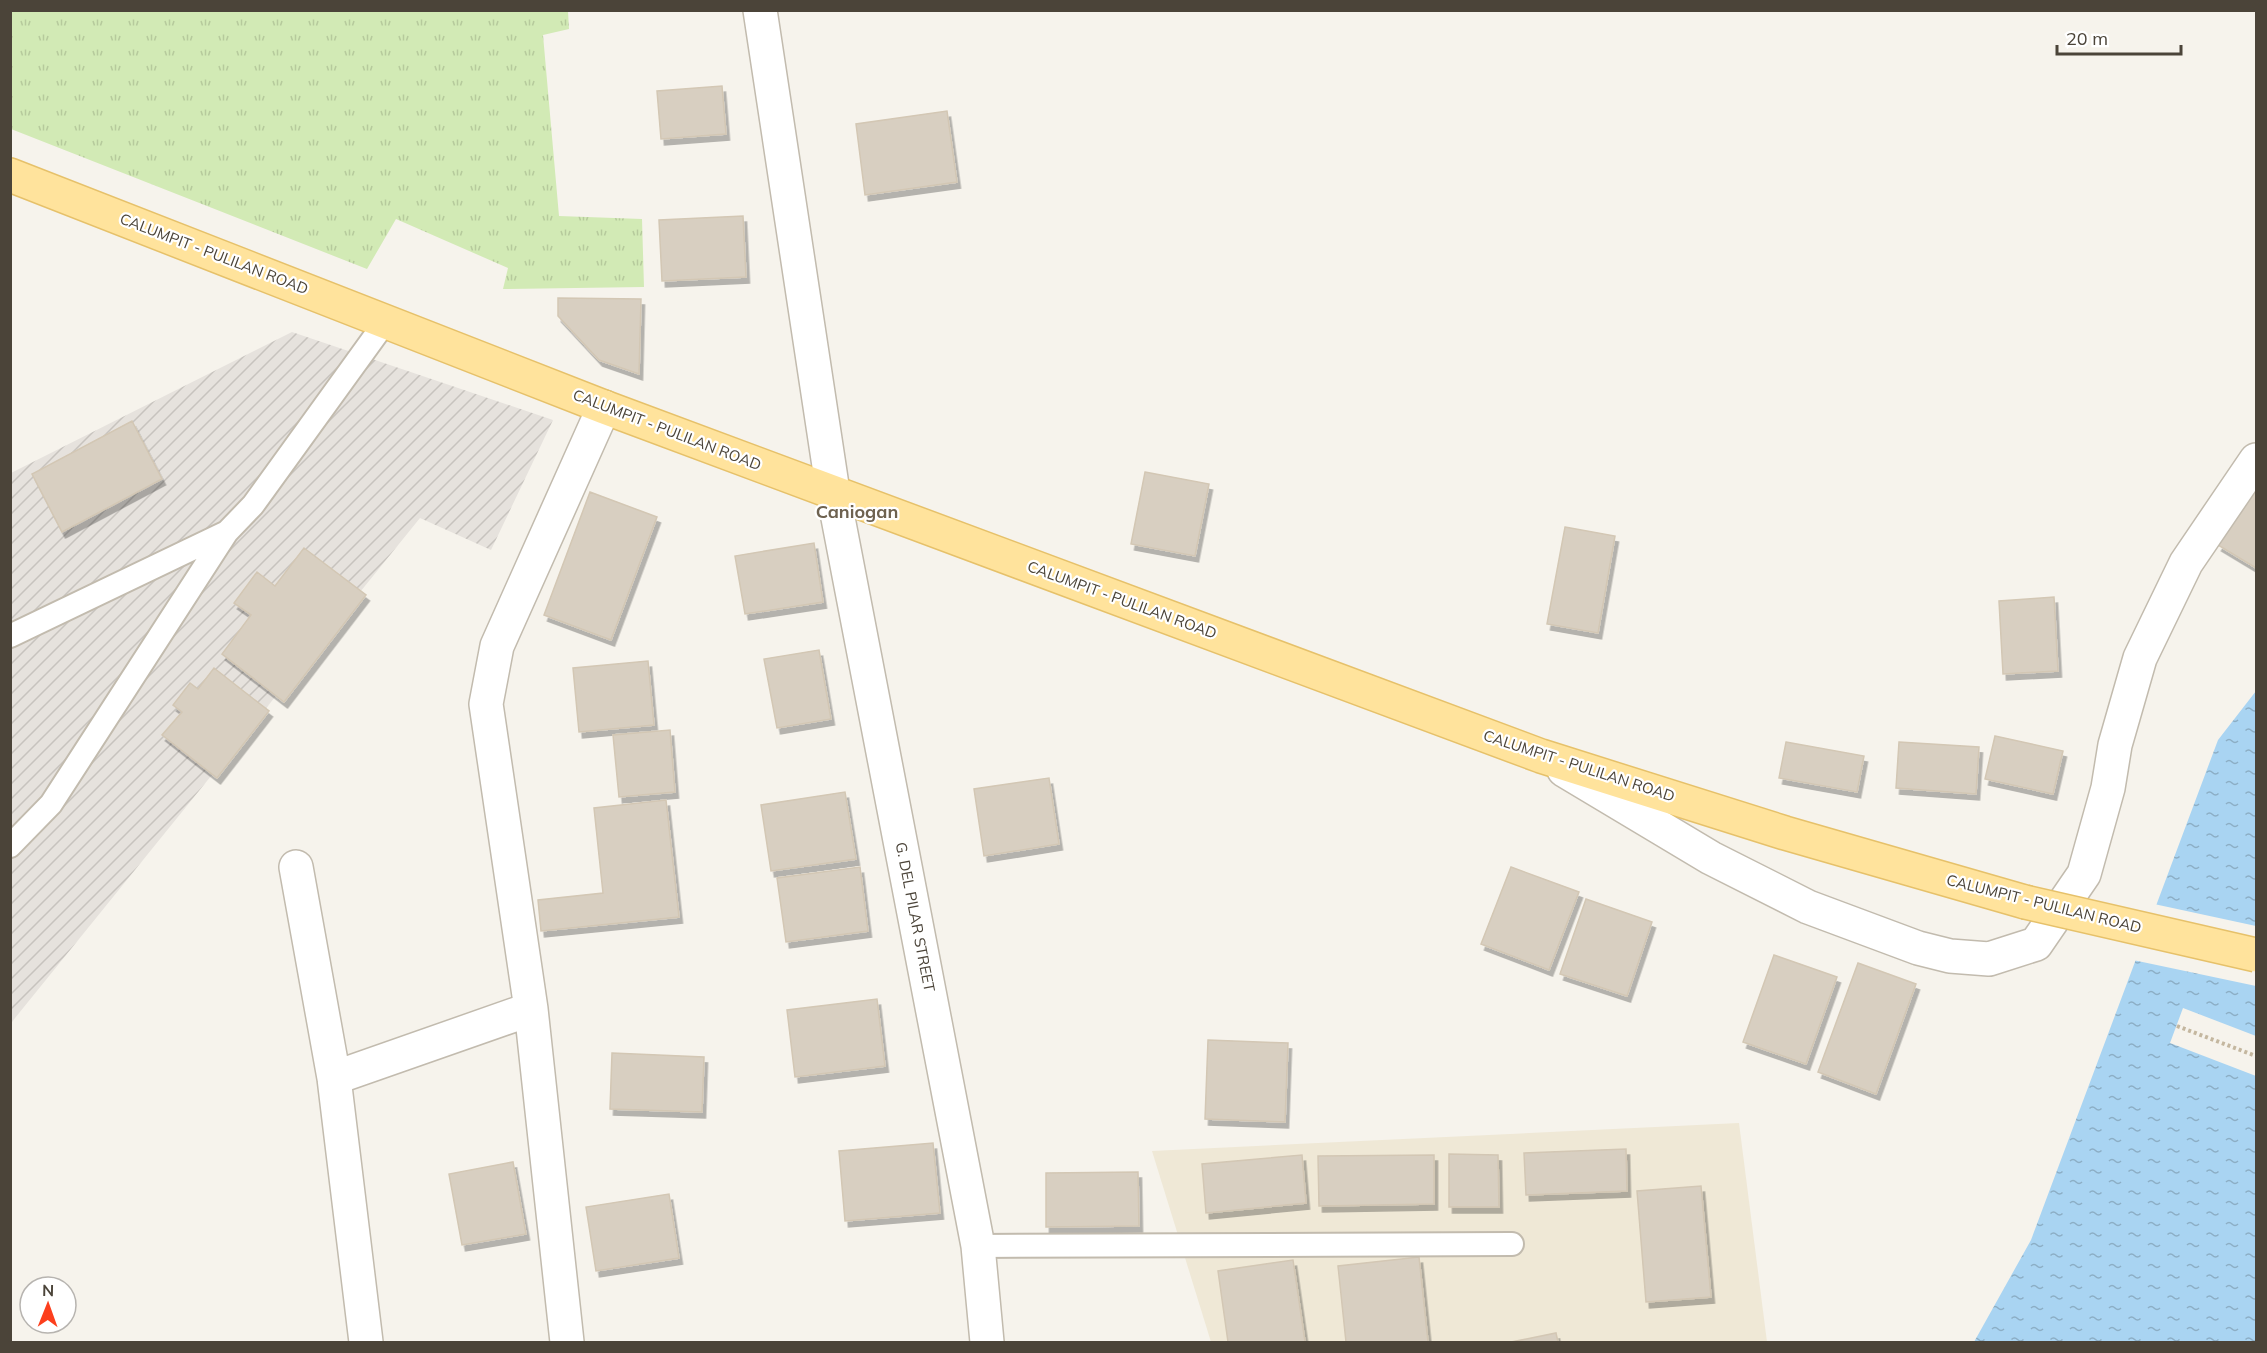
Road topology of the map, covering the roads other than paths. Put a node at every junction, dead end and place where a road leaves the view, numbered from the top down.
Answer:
1 (760, 10) edge
2 (10, 175) edge
3 (386, 321) junction
4 (604, 407) junction
5 (2256, 460) edge
6 (833, 492) junction
7 (227, 532) junction
8 (10, 636) edge
9 (1541, 756) junction
10 (10, 846) edge
11 (296, 867) dead end
12 (2256, 955) edge
13 (531, 1009) junction
14 (334, 1078) junction
15 (1512, 1244) dead end
16 (978, 1246) junction
17 (366, 1342) edge
18 (567, 1342) edge
19 (987, 1342) edge

1 - 6 street, G. DEL PILAR STREET
2 - 3 main road, CALUMPIT - PULILAN ROAD
3 - 4 main road, CALUMPIT - PULILAN ROAD
3 - 7 lane
4 - 6 main road, CALUMPIT - PULILAN ROAD
4 - 13 street
5 - 9 street
6 - 9 main road, CALUMPIT - PULILAN ROAD
6 - 16 street, G. DEL PILAR STREET
7 - 8 lane
7 - 10 lane
9 - 12 main road, CALUMPIT - PULILAN ROAD, bridge
11 - 14 street
13 - 14 street
13 - 18 street
14 - 17 street
15 - 16 lane
16 - 19 street, G. DEL PILAR STREET

